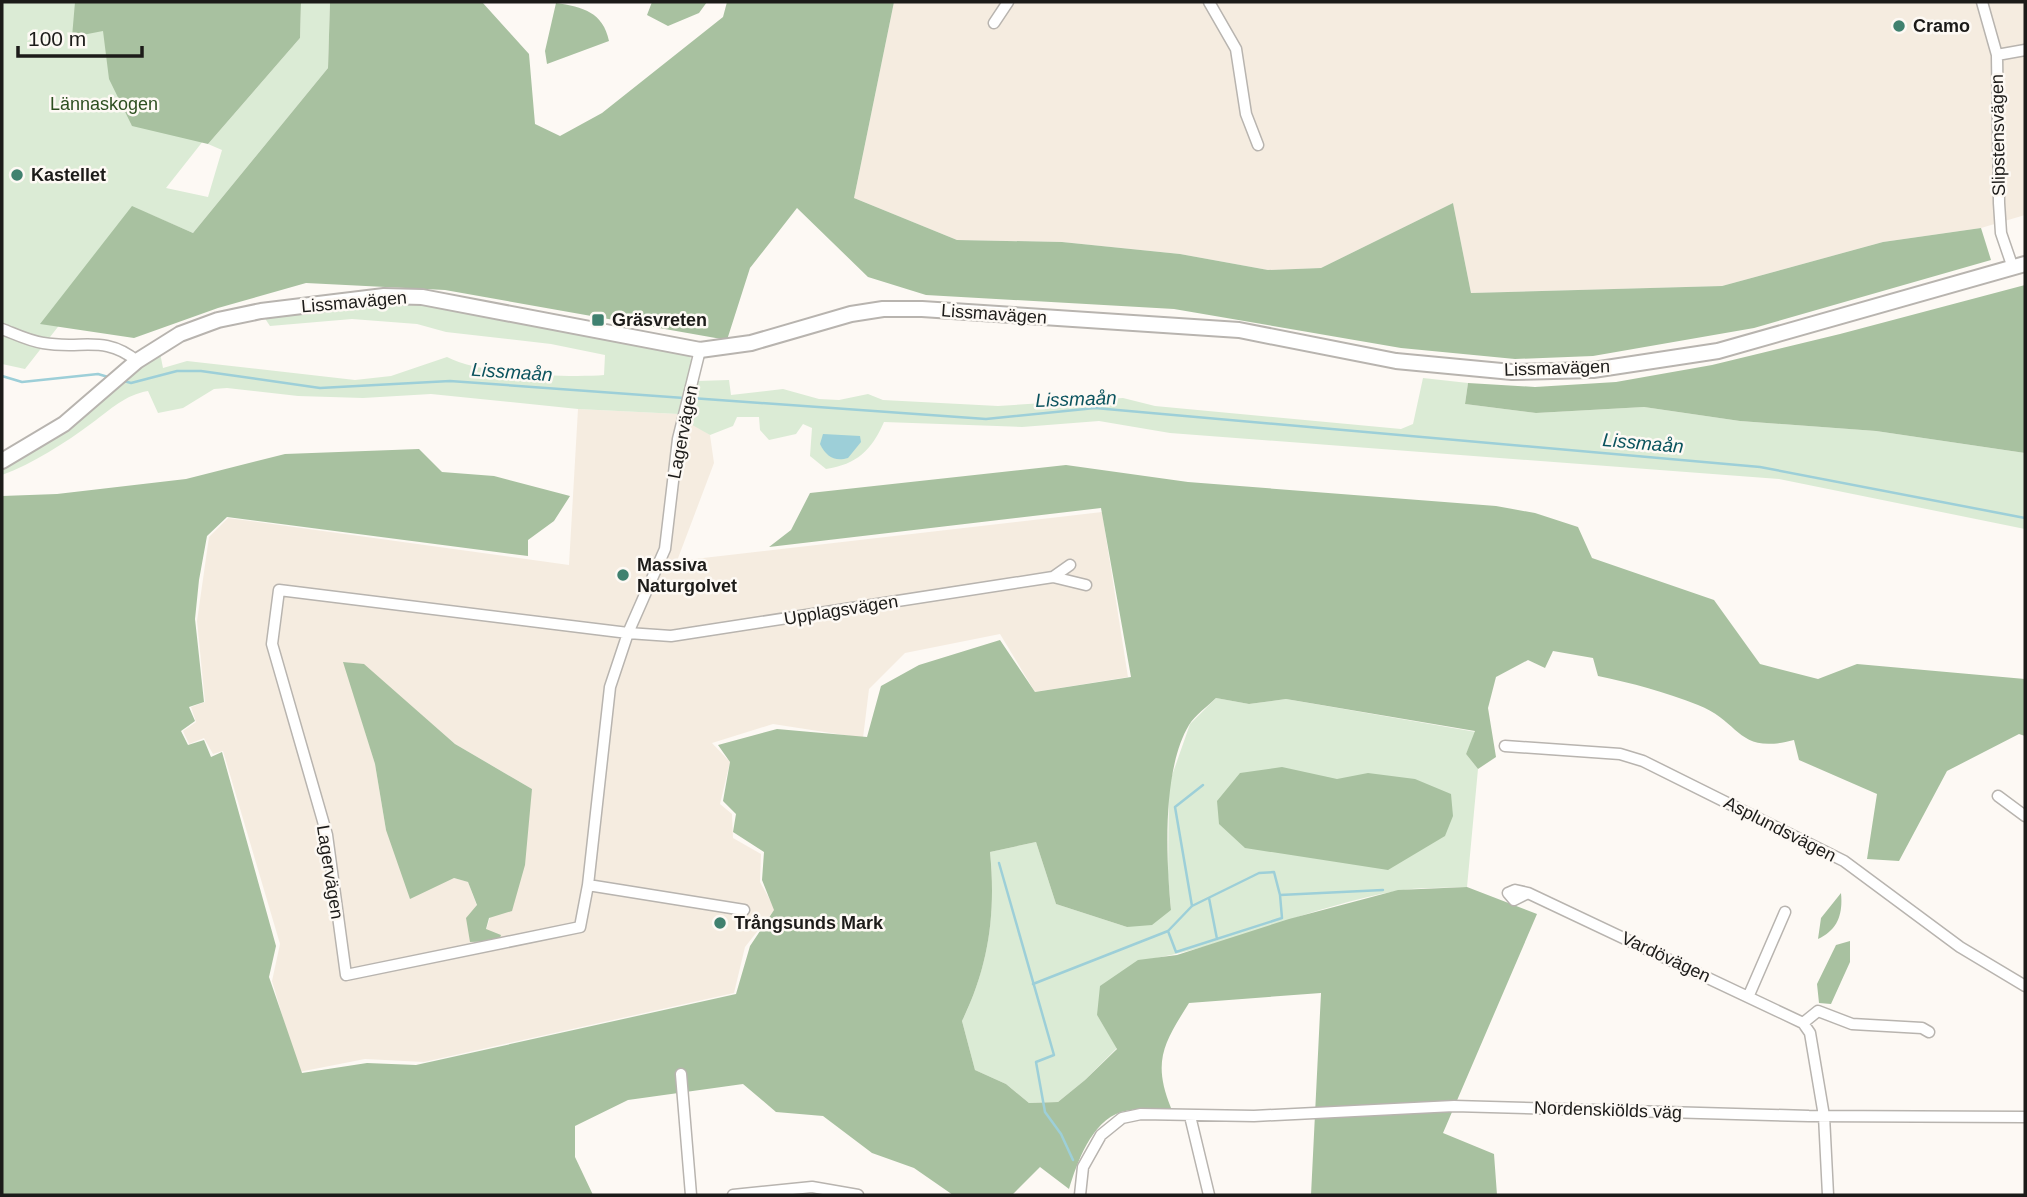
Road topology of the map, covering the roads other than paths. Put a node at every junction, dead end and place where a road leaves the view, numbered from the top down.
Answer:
1 (1008, 2) edge
2 (1209, 2) edge
3 (1982, 2) edge
4 (994, 23) dead end
5 (2025, 50) edge
6 (1997, 55) junction
7 (1258, 145) dead end
8 (2019, 266) edge
9 (2, 329) edge
10 (700, 350) junction
11 (137, 360) junction
12 (2, 461) edge
13 (1070, 565) dead end
14 (1053, 577) junction
15 (1086, 585) dead end
16 (628, 633) junction
17 (1505, 746) dead end
18 (1998, 796) dead end
19 (2025, 816) edge
20 (588, 885) junction
21 (1528, 893) dead end
22 (744, 910) dead end
23 (1785, 912) dead end
24 (2025, 986) edge
25 (1749, 995) junction
26 (1803, 1023) junction
27 (1929, 1032) dead end
28 (681, 1074) dead end
29 (1190, 1116) junction
30 (1824, 1116) junction
31 (2025, 1117) edge
32 (691, 1195) edge
33 (733, 1195) edge
34 (858, 1195) edge
35 (1080, 1195) edge
36 (1209, 1195) edge
37 (1828, 1195) edge

1 - 4 street
2 - 7 street
3 - 6 street, Slipstensvägen
5 - 6 street
6 - 8 street, Slipstensvägen
8 - 10 street, Lissmavägen
9 - 11 street
10 - 11 street, Lissmavägen
10 - 16 street, Lagervägen
11 - 12 street, Lissmavägen
13 - 14 street
14 - 15 street
14 - 16 street, Upplagsvägen
16 - 20 street, Lagervägen
16 - 20 street, Lagervägen
17 - 24 street, Asplundsvägen
18 - 19 street
20 - 22 street
21 - 25 street, Vardövägen
23 - 25 street
25 - 26 street, Vardövägen
26 - 27 street
26 - 30 street
28 - 32 street
29 - 30 street, Nordenskiölds väg
29 - 35 street, Nordenskiölds väg
29 - 36 street
30 - 31 street, Nordenskiölds väg
30 - 37 street
33 - 34 street

